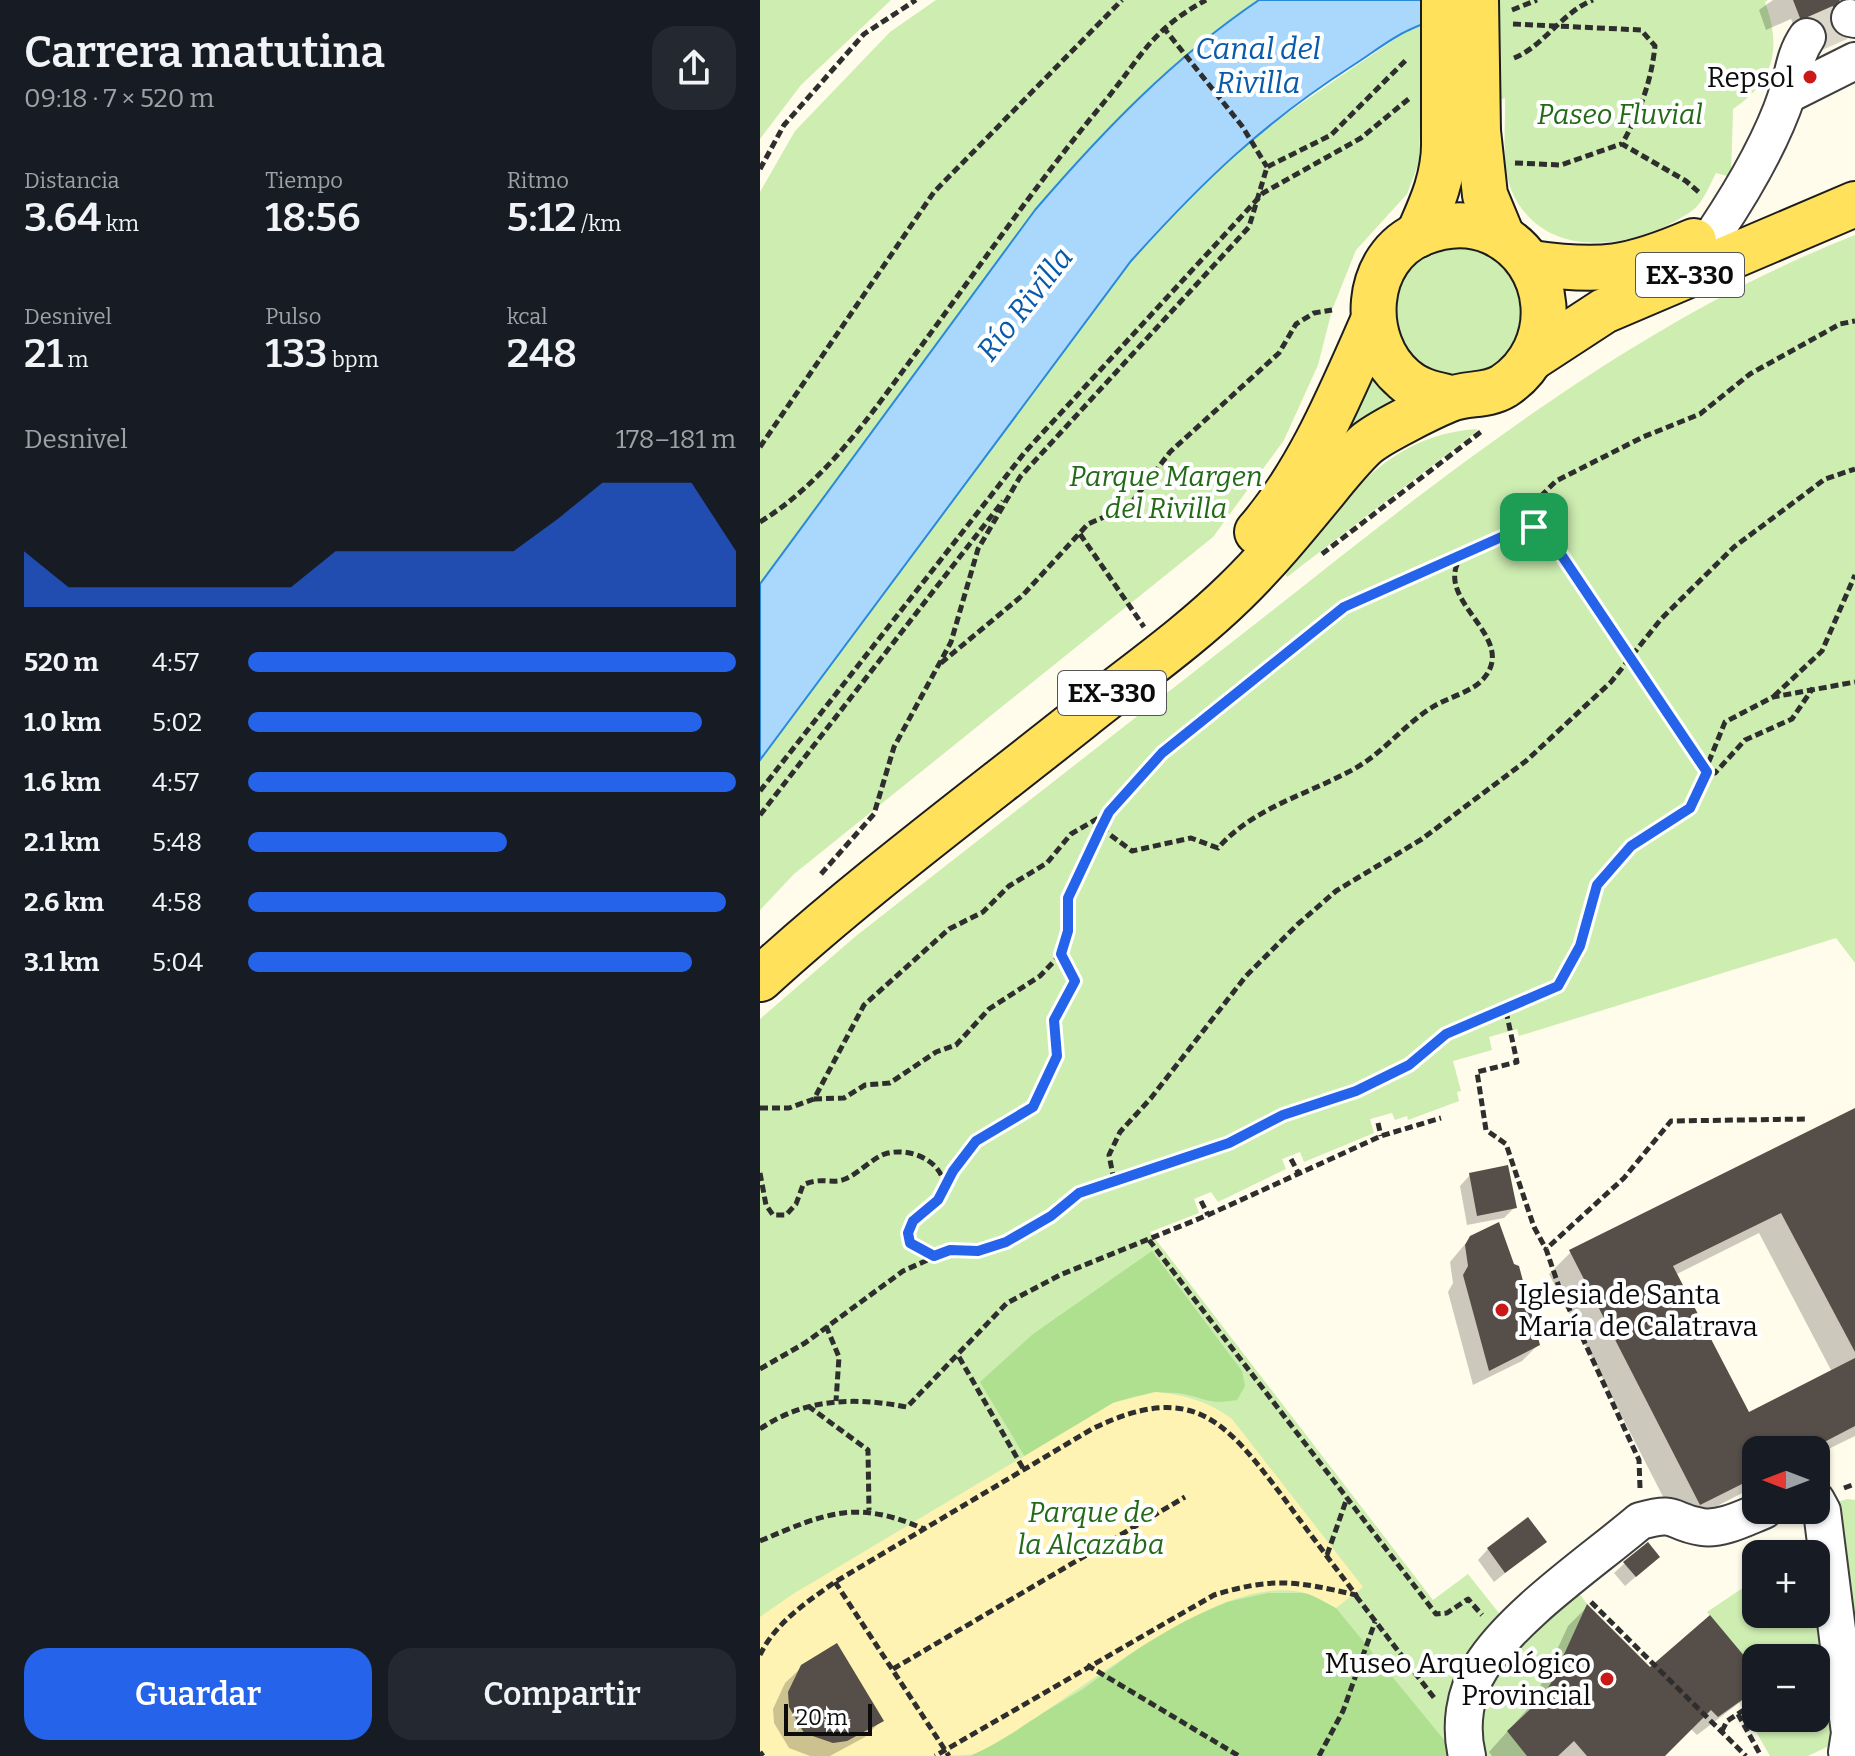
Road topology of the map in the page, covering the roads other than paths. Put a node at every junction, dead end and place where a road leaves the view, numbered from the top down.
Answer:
1 (1444, 0) edge
2 (1476, 0) edge
3 (1807, 37) tunnel mouth
4 (1855, 61) edge
5 (1787, 95) junction
6 (1467, 143) junction
7 (1855, 173) edge
8 (1855, 204) edge
9 (1722, 221) junction
10 (1418, 235) junction
11 (1516, 250) junction
12 (1373, 321) junction
13 (1532, 358) junction
14 (1451, 398) junction
15 (760, 944) edge
16 (760, 979) edge
17 (1742, 1518) edge
18 (1824, 1524) edge
19 (1847, 1752) dead end
20 (1467, 1756) edge

1 - 6 main road, bridge
2 - 6 main road, bridge
3 - 5 lane
4 - 5 lane
5 - 9 lane
6 - 10 main road
6 - 11 main road
7 - 9 main road, EX-330
8 - 13 main road, EX-330
9 - 11 main road, EX-330
10 - 11 main road, EX-330
10 - 12 main road, EX-330
11 - 13 main road, EX-330
12 - 14 main road, EX-330
12 - 15 main road, EX-330
13 - 14 main road, EX-330
14 - 16 main road, EX-330
17 - 20 lane
18 - 19 lane

